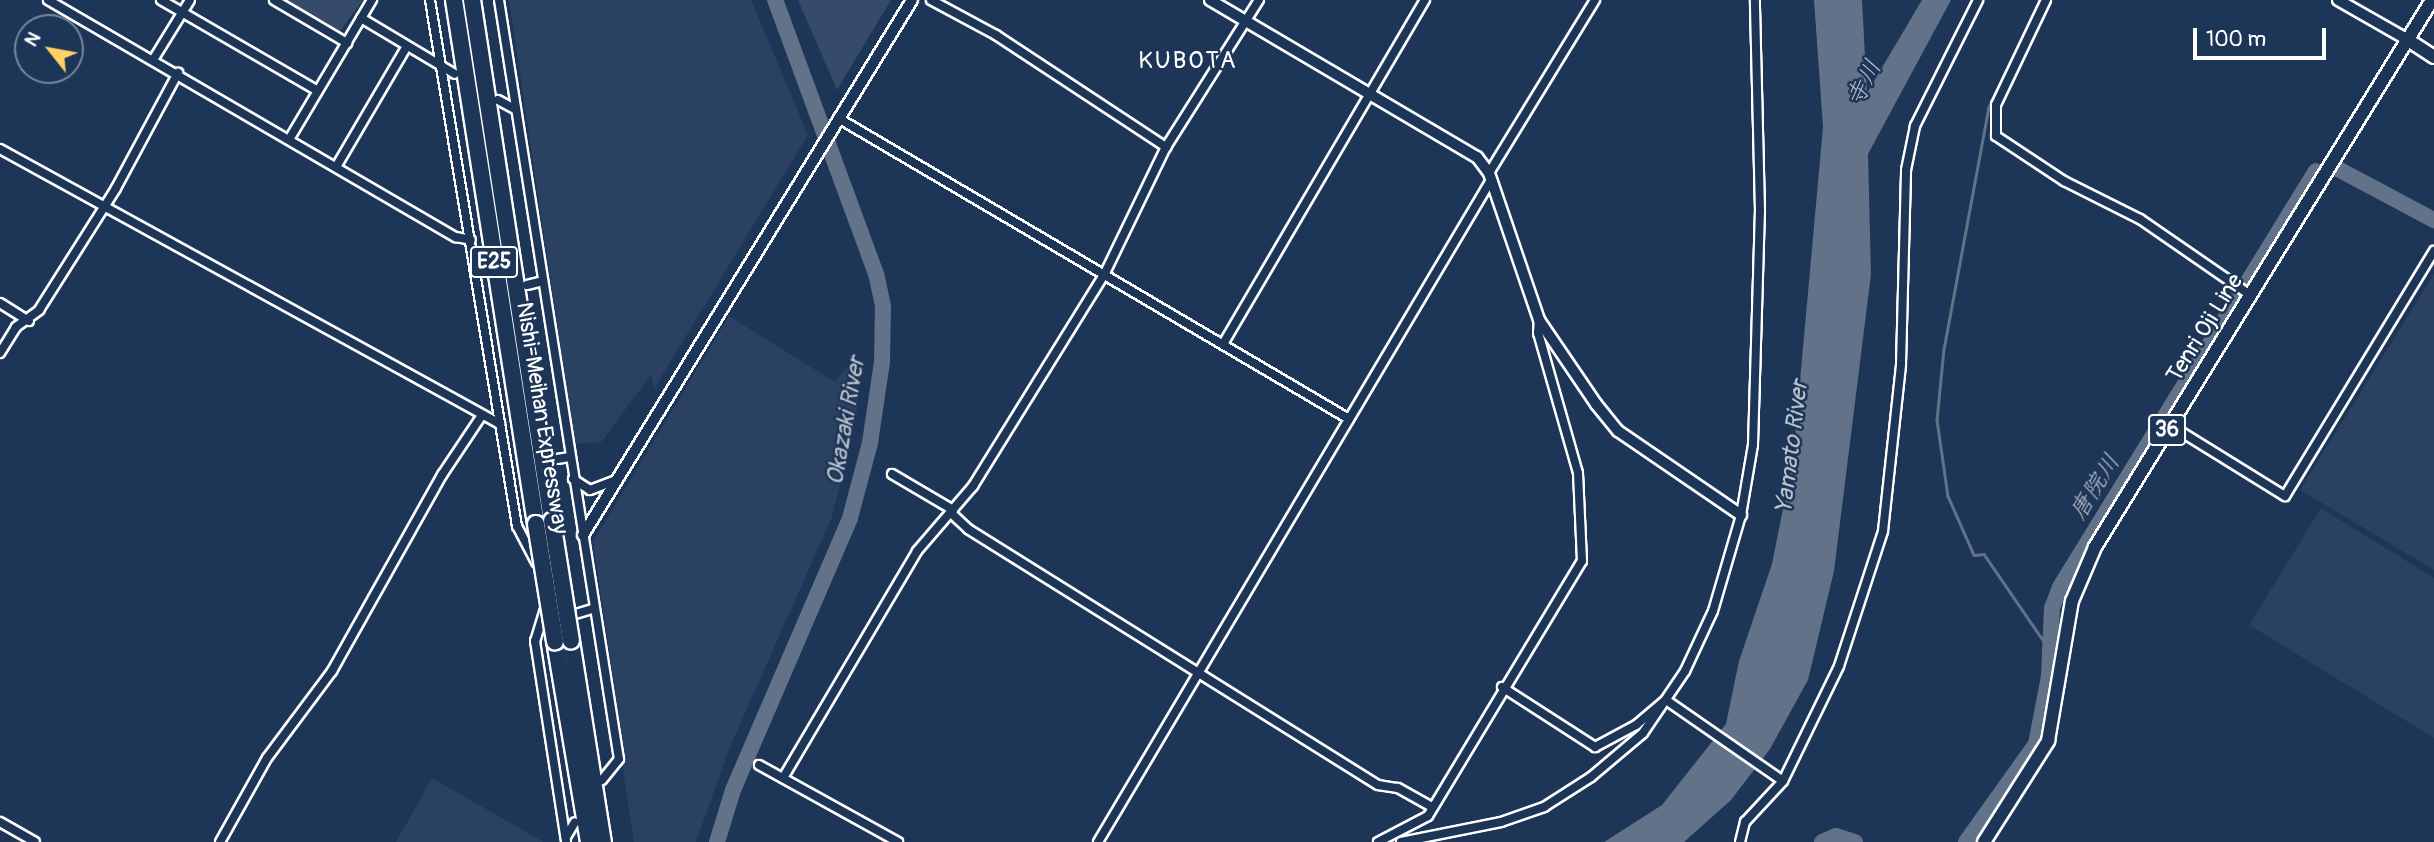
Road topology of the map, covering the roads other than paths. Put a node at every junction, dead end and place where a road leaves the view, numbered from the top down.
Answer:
1 (48, 0) edge
2 (68, 0) edge
3 (161, 0) edge
4 (190, 0) edge
5 (274, 0) edge
6 (372, 0) edge
7 (430, 0) edge
8 (454, 0) edge
9 (472, 0) edge
10 (499, 0) edge
11 (912, 0) edge
12 (931, 0) edge
13 (1210, 0) edge
14 (1259, 0) edge
15 (1425, 0) edge
16 (1595, 0) edge
17 (1755, 0) edge
18 (1978, 0) edge
19 (2046, 0) edge
20 (2338, 0) edge
21 (2432, 0) edge
22 (63, 9) junction
23 (183, 13) junction
24 (361, 18) junction
25 (1245, 21) junction
26 (2408, 40) junction
27 (346, 43) junction
28 (407, 46) junction
29 (2434, 57) edge
30 (153, 60) junction
31 (439, 63) junction
32 (178, 73) junction
33 (455, 74) dead end
34 (317, 91) junction
35 (1368, 94) junction
36 (498, 100) dead end
37 (515, 108) junction
38 (838, 118) junction
39 (290, 138) junction
40 (1166, 147) junction
41 (0, 149) edge
42 (336, 167) junction
43 (1490, 177) junction
44 (103, 203) junction
45 (471, 240) junction
46 (2434, 251) edge
47 (485, 258) dead end
48 (474, 259) junction
49 (1105, 273) junction
50 (543, 281) junction
51 (527, 285) dead end
52 (2250, 295) junction
53 (0, 303) edge
54 (1539, 320) junction
55 (29, 321) junction
56 (1223, 344) junction
57 (0, 353) edge
58 (482, 415) junction
59 (1349, 419) junction
60 (500, 424) junction
61 (2170, 425) junction
62 (569, 457) junction
63 (557, 459) dead end
64 (892, 474) dead end
65 (573, 479) junction
66 (614, 481) junction
67 (952, 511) junction
68 (1741, 515) junction
69 (544, 523) junction
70 (583, 535) junction
71 (592, 609) junction
72 (539, 625) junction
73 (563, 641) junction
74 (1197, 673) junction
75 (1502, 687) junction
76 (1666, 700) junction
77 (759, 765) dead end
78 (783, 778) junction
79 (602, 780) dead end
80 (1783, 781) junction
81 (1430, 806) junction
82 (0, 822) edge
83 (575, 822) dead end
84 (566, 839) edge
85 (35, 842) edge
86 (220, 842) edge
87 (589, 842) edge
88 (603, 842) edge
89 (898, 842) edge
90 (1098, 842) edge
91 (1378, 842) edge
92 (1401, 842) edge
93 (1741, 842) edge
94 (1984, 842) edge

1 - 22 street
2 - 22 street
3 - 23 street
4 - 23 street
5 - 27 street
6 - 24 street
7 - 31 street
8 - 69 highway, Nishi-Meihan Expressway / E25
9 - 69 highway, Nishi-Meihan Expressway / E25
10 - 37 street
11 - 38 street
12 - 40 street
13 - 25 street
14 - 25 street
15 - 35 street
16 - 43 street
17 - 68 street
18 - 80 street
19 - 52 street
20 - 26 street
21 - 26 main road, Tenri Oji Line / 36
22 - 30 street
23 - 30 street
23 - 34 street
24 - 27 street
24 - 28 street
25 - 35 street
25 - 40 street
26 - 29 main road
26 - 52 main road, Tenri Oji Line / 36
27 - 34 street
28 - 31 street
28 - 42 street
30 - 32 street
31 - 33 street
31 - 45 street
32 - 39 street
32 - 44 street
34 - 39 street
35 - 43 street
35 - 56 street
36 - 37 street
37 - 50 street
38 - 49 street
38 - 66 street
39 - 42 street
40 - 49 street
41 - 44 street
42 - 45 street
43 - 54 street
43 - 59 street
44 - 55 street
44 - 58 street
45 - 48 street
46 - 61 street
47 - 48 street
48 - 60 street
49 - 56 street
49 - 67 street
50 - 51 street
50 - 62 street
52 - 61 main road, Tenri Oji Line / 36
53 - 55 street
54 - 68 street
54 - 75 street
55 - 57 street
56 - 59 street
58 - 60 street
58 - 86 street
59 - 74 street
60 - 72 street
61 - 94 main road, Tenri Oji Line / 36
62 - 63 street
62 - 65 street
64 - 67 street
65 - 66 street
65 - 70 street
66 - 70 street
67 - 74 street
67 - 78 street
68 - 76 street
69 - 73 highway, Nishi-Meihan Expressway / E25, bridge
70 - 71 street
71 - 72 street
71 - 79 street
72 - 84 street
73 - 87 highway, Nishi-Meihan Expressway / E25
73 - 88 highway, Nishi-Meihan Expressway / E25
74 - 81 street
74 - 90 street
75 - 76 street
75 - 81 street
76 - 80 street
76 - 92 street
77 - 78 street
78 - 89 street
80 - 93 street
81 - 91 street
82 - 85 street
83 - 84 street

